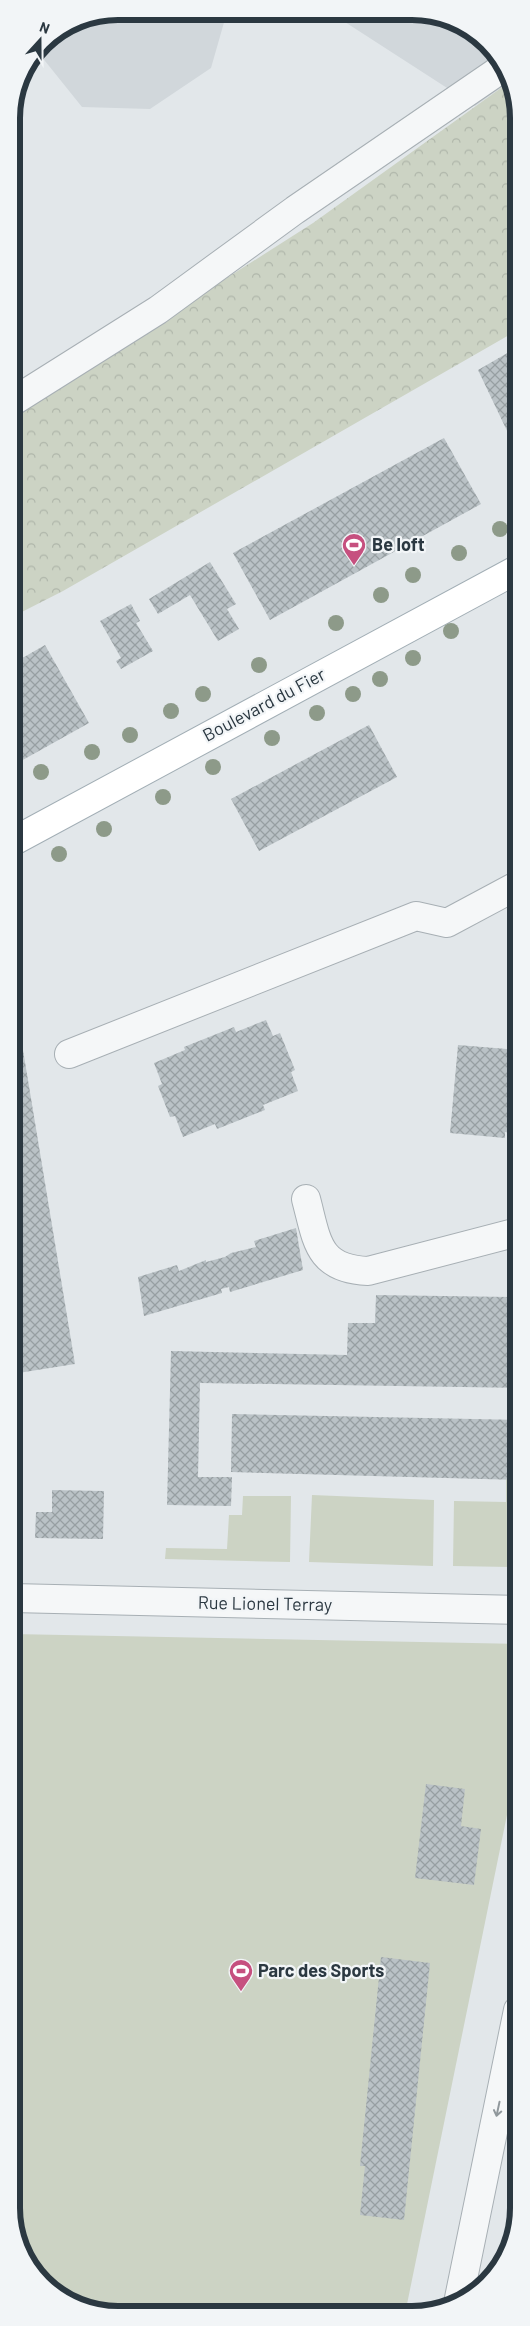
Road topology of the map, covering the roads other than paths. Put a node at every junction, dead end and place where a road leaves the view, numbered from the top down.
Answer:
1 (497, 71) edge
2 (20, 397) edge
3 (510, 573) edge
4 (20, 838) edge
5 (510, 889) edge
6 (68, 1054) dead end
7 (306, 1199) dead end
8 (510, 1234) edge
9 (20, 1598) edge
10 (510, 1610) edge
11 (510, 2049) edge
12 (460, 2294) edge

1 - 2 street
3 - 4 main road, Boulevard du Fier
5 - 6 street
7 - 8 street
9 - 10 street, Rue Lionel Terray
11 -> 12 street

